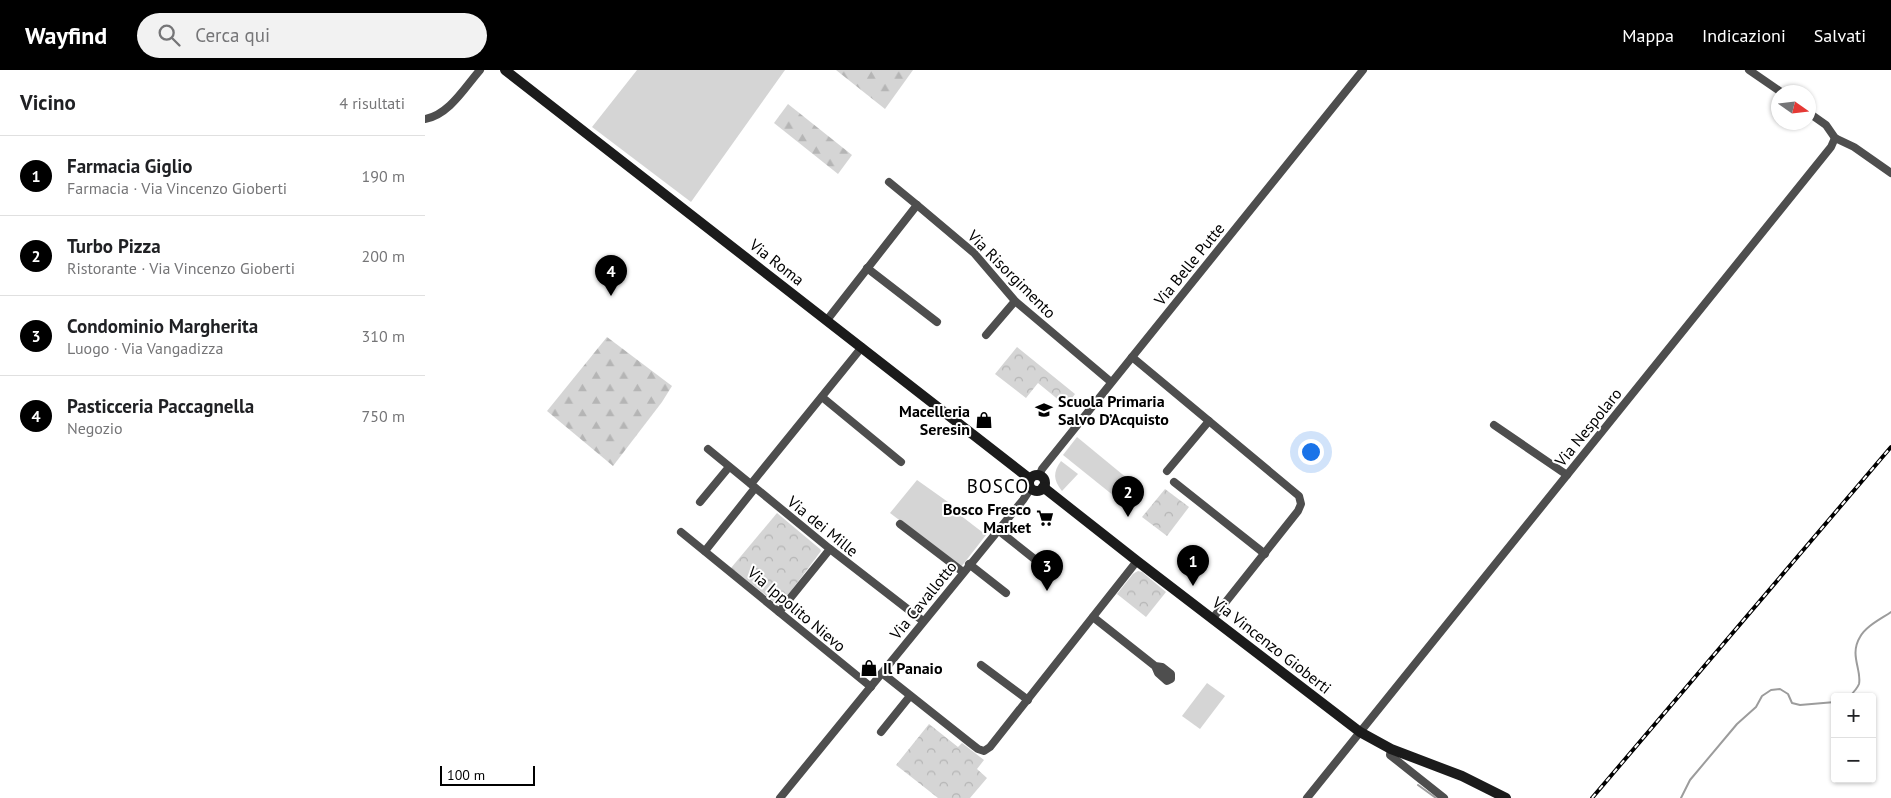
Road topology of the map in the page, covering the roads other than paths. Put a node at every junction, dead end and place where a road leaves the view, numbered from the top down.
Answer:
1 (480, 70) edge
2 (505, 70) edge
3 (1363, 70) edge
4 (1749, 70) edge
5 (1771, 85) edge
6 (1816, 117) edge
7 (425, 119) edge
8 (1835, 138) junction
9 (1891, 173) edge
10 (889, 182) dead end
11 (917, 205) junction
12 (867, 268) junction
13 (1015, 300) junction
14 (827, 320) junction
15 (937, 322) dead end
16 (986, 335) dead end
17 (862, 347) junction
18 (1131, 357) junction
19 (1111, 382) junction
20 (822, 397) junction
21 (1209, 421) junction
22 (1494, 425) dead end
23 (708, 449) dead end
24 (901, 462) dead end
25 (729, 466) junction
26 (1167, 471) dead end
27 (1567, 476) junction
28 (1033, 481) junction
29 (1174, 482) dead end
30 (753, 486) junction
31 (700, 502) dead end
32 (900, 524) dead end
33 (998, 530) junction
34 (681, 532) dead end
35 (829, 549) junction
36 (705, 551) junction
37 (1265, 554) junction
38 (1137, 561) junction
39 (969, 564) junction
40 (1042, 565) dead end
41 (963, 572) junction
42 (1006, 593) dead end
43 (779, 612) junction
44 (1093, 617) junction
45 (1213, 618) junction
46 (923, 621) junction
47 (981, 665) dead end
48 (1155, 666) dead end
49 (882, 673) junction
50 (871, 687) junction
51 (911, 696) junction
52 (1028, 700) junction
53 (881, 732) dead end
54 (1360, 732) junction
55 (1391, 749) junction
56 (780, 798) edge
57 (1307, 798) edge
58 (1444, 798) edge
59 (1507, 798) edge

1 - 7 street
2 - 14 street, Via Roma
3 - 18 street, Via Belle Putte
4 - 5 street
6 - 8 street
8 - 9 street
8 - 27 street, Via Nespolaro
10 - 11 street, Via Risorgimento
11 - 12 street
11 - 13 street, Via Risorgimento
12 - 14 street
12 - 15 street
13 - 16 street
13 - 19 street, Via Risorgimento
14 - 17 street, Via Roma
17 - 20 street
17 - 28 street, Via Roma
18 - 19 street, Via Belle Putte
18 - 21 street
19 - 28 street, Via Belle Putte
20 - 24 street
20 - 30 street
21 - 26 street
21 - 37 street
22 - 27 street
23 - 25 street, Via dei Mille
25 - 30 street, Via dei Mille
25 - 31 street
27 - 54 street, Via Nespolaro
28 - 33 street, Via Cavallotto
28 - 38 street, Via Vincenzo Gioberti
29 - 37 street
30 - 35 street, Via dei Mille
30 - 36 street
32 - 41 street
33 - 39 street, Via Cavallotto
33 - 40 street
34 - 36 street, Via Ippolito Nievo
35 - 43 street
35 - 46 street, Via dei Mille
36 - 43 street, Via Ippolito Nievo
37 - 45 street
38 - 44 street
38 - 45 street, Via Vincenzo Gioberti
39 - 41 street, Via Cavallotto
39 - 42 street
41 - 46 street, Via Cavallotto
43 - 50 street, Via Ippolito Nievo
44 - 48 street
44 - 52 street
45 - 54 street, Via Vincenzo Gioberti
46 - 49 street, Via Cavallotto
47 - 52 street
49 - 50 street, Via Cavallotto
49 - 51 street
50 - 56 street, Via Cavallotto
51 - 52 street
51 - 53 street
54 - 55 street, Via Vincenzo Gioberti
54 - 57 street, Via Nespolaro
55 - 58 street, Via Vincenzo Gioberti
55 - 59 street, Via Vincenzo Gioberti

